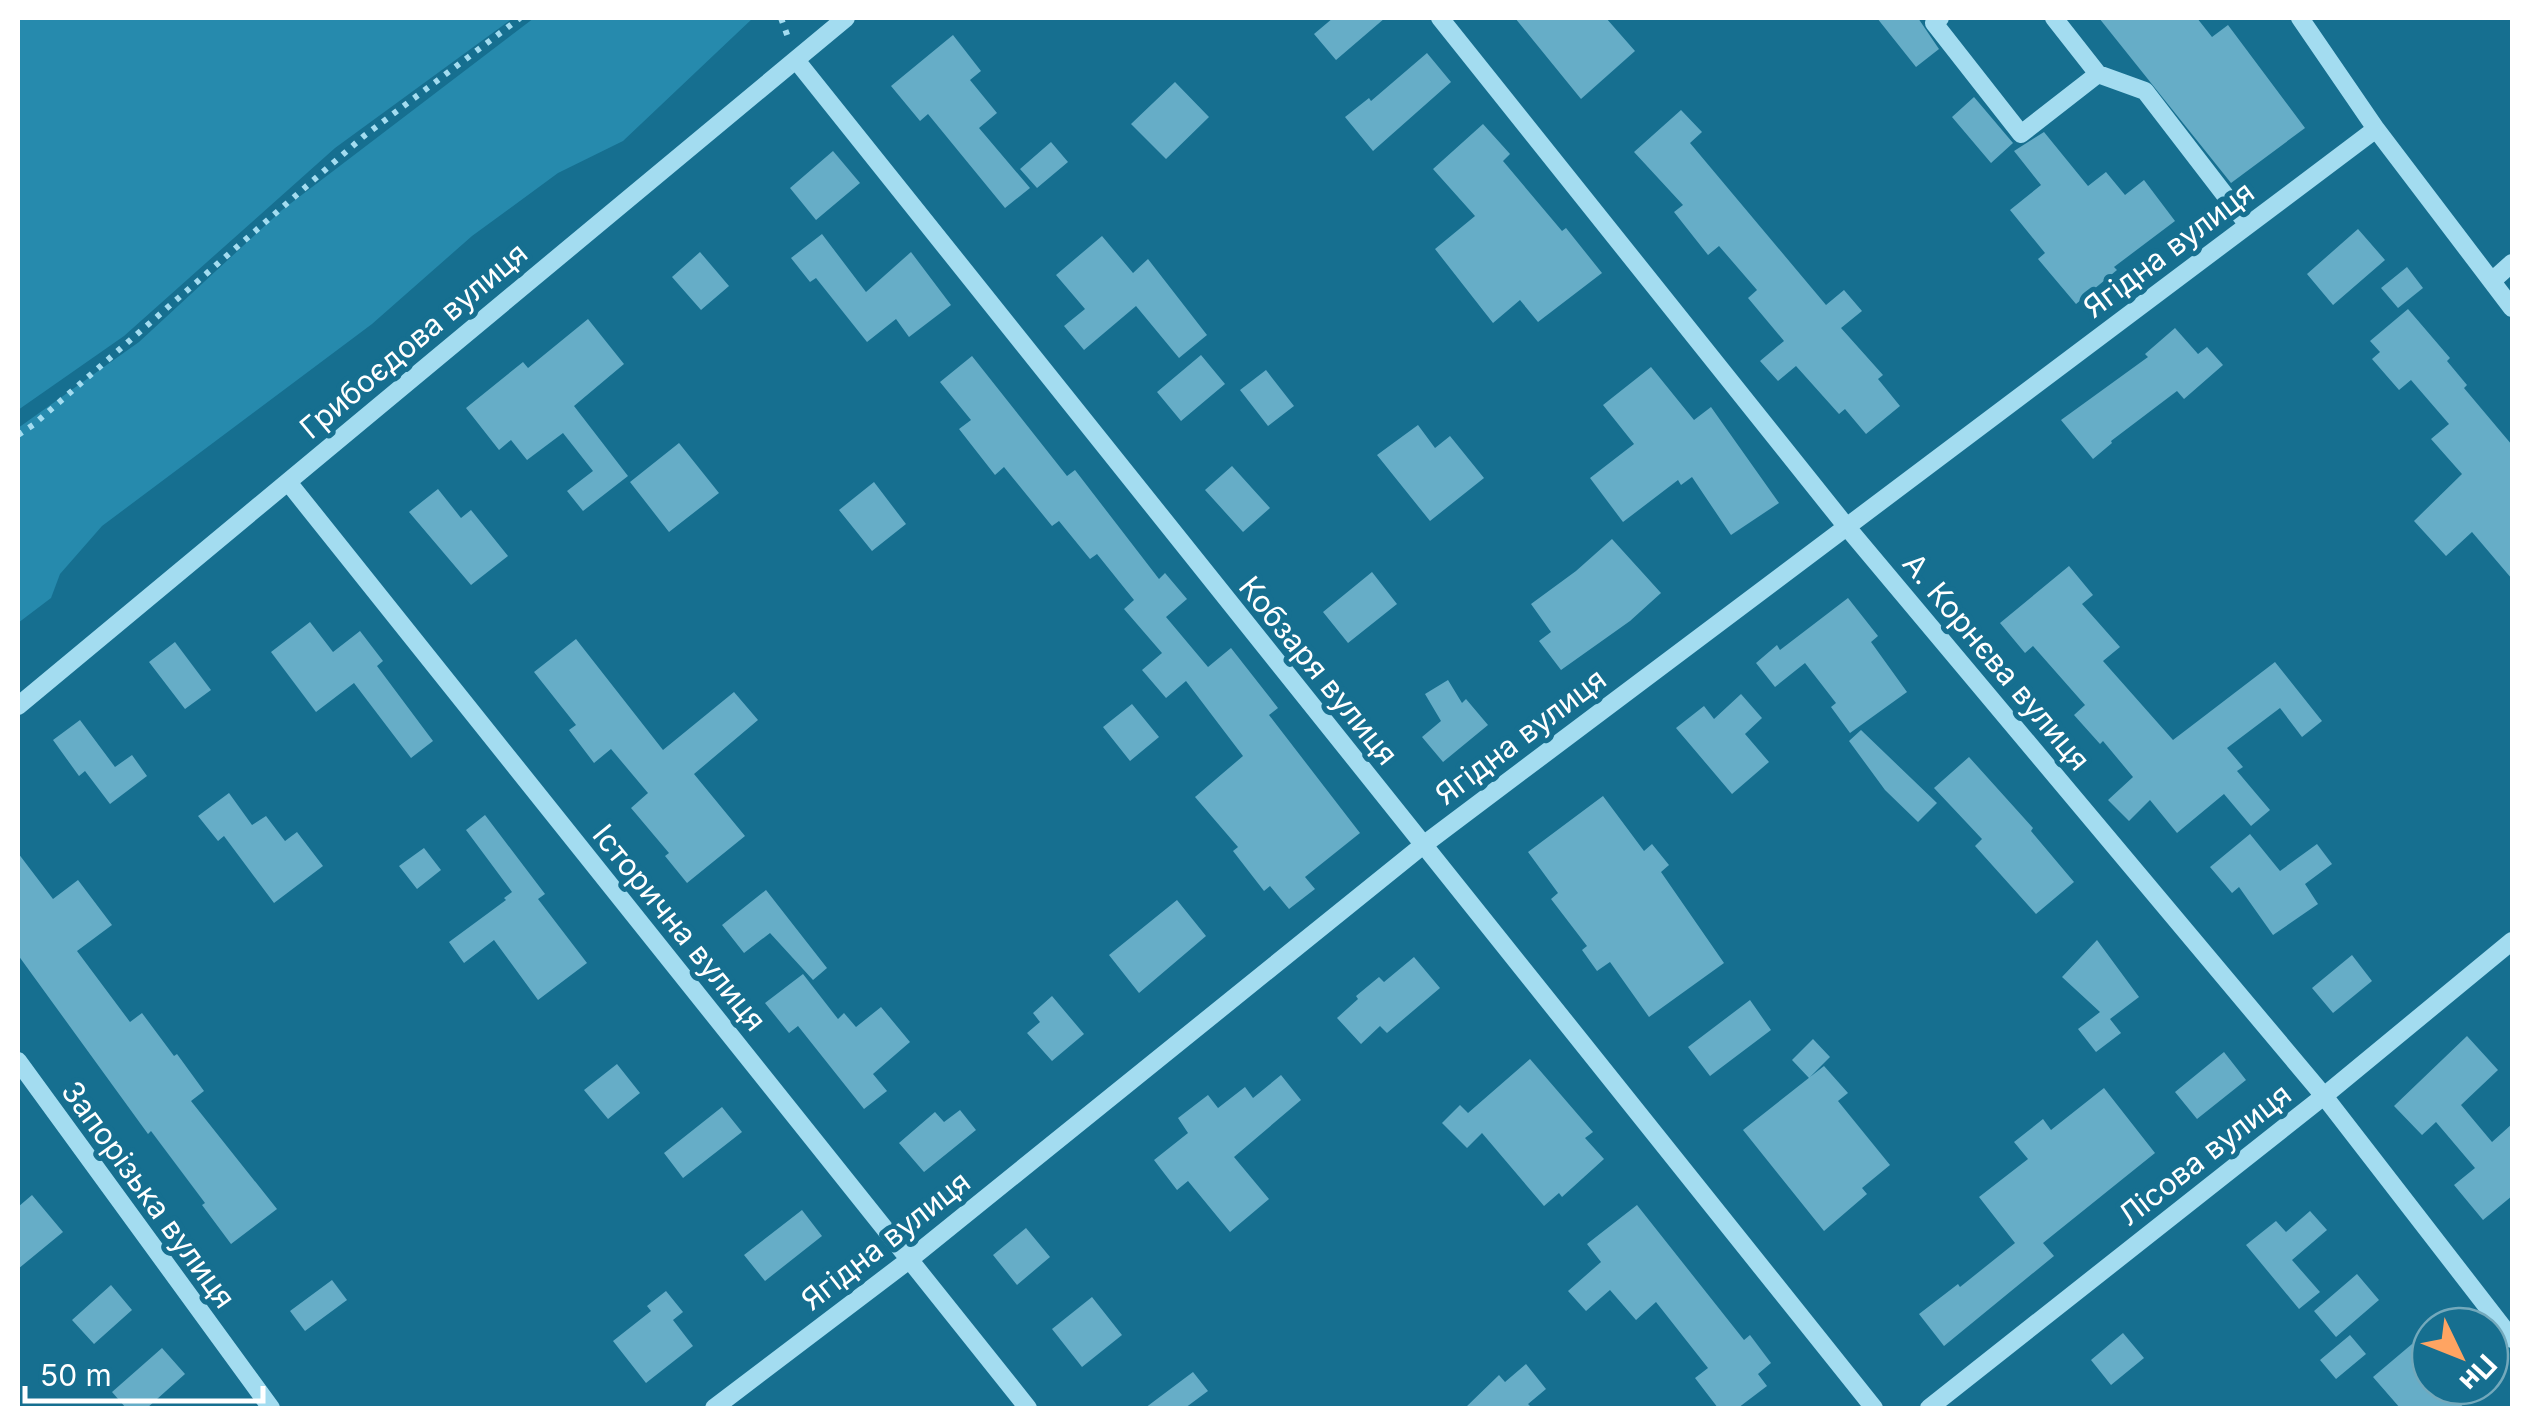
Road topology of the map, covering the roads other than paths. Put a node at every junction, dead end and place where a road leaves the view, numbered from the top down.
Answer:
1 (846, 18) edge
2 (1440, 18) edge
3 (2054, 18) edge
4 (2300, 18) edge
5 (1934, 19) edge
6 (796, 60) junction
7 (2098, 74) junction
8 (2376, 129) junction
9 (2248, 225) junction
10 (2512, 263) edge
11 (2492, 281) junction
12 (2512, 308) edge
13 (288, 482) junction
14 (1846, 526) junction
15 (18, 706) edge
16 (1422, 846) junction
17 (2512, 940) edge
18 (18, 1060) edge
19 (2324, 1096) junction
20 (910, 1260) junction
21 (2512, 1338) edge
22 (270, 1408) edge
23 (714, 1408) edge
24 (1028, 1408) edge
25 (1874, 1408) edge
26 (1930, 1408) edge

1 - 6 street, Грибоєдова вулиця
2 - 14 street, А. Корнєва вулиця
3 - 7 street
4 - 8 street
5 - 7 street
6 - 13 street, Грибоєдова вулиця
6 - 16 street, Кобзаря вулиця
7 - 9 street
8 - 9 street, Ягідна вулиця
8 - 11 street
9 - 14 street, Ягідна вулиця
10 - 11 street
11 - 12 street
13 - 15 street, Грибоєдова вулиця
13 - 20 street, Історична вулиця
14 - 16 street, Ягідна вулиця
14 - 19 street, А. Корнєва вулиця
16 - 20 street, Ягідна вулиця
16 - 25 street, Кобзаря вулиця
17 - 19 street, Лісова вулиця
18 - 22 street, Запорізька вулиця
19 - 21 street, А. Корнєва вулиця
19 - 26 street, Лісова вулиця
20 - 23 street, Ягідна вулиця
20 - 24 street, Історична вулиця

